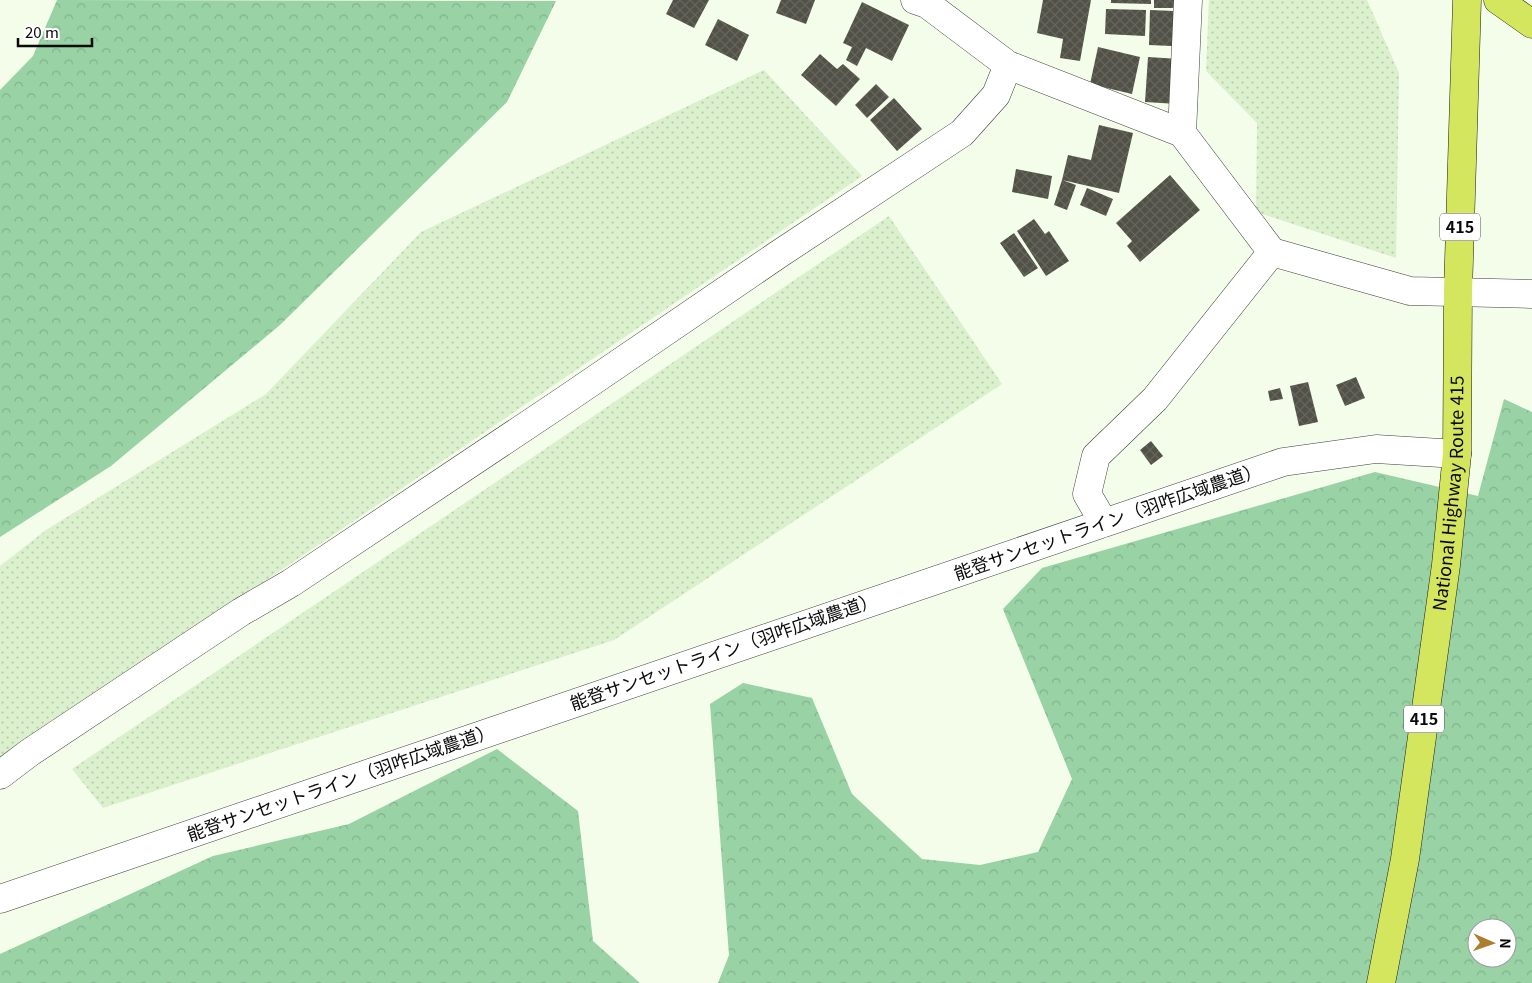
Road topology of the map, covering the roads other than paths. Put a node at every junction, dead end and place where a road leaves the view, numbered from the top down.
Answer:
1 (915, 0) edge
2 (1188, 0) edge
3 (1467, 0) edge
4 (1498, 0) edge
5 (1532, 24) edge
6 (1008, 65) junction
7 (1182, 134) junction
8 (1272, 252) junction
9 (1458, 292) junction
10 (1532, 294) edge
11 (1457, 454) junction
12 (1104, 523) junction
13 (0, 775) edge
14 (0, 899) edge
15 (1381, 983) edge

1 - 6 street
2 - 7 street
3 - 9 highway, National Highway Route 415 / 415
4 - 5 highway
6 - 7 street
6 - 13 street
7 - 8 street
8 - 9 street
8 - 12 street
9 - 10 street
9 - 11 highway, National Highway Route 415 / 415
11 - 12 street, 能登サンセットライン（羽咋広域農道）
11 - 15 highway, National Highway Route 415 / 415
12 - 14 street, 能登サンセットライン（羽咋広域農道）

